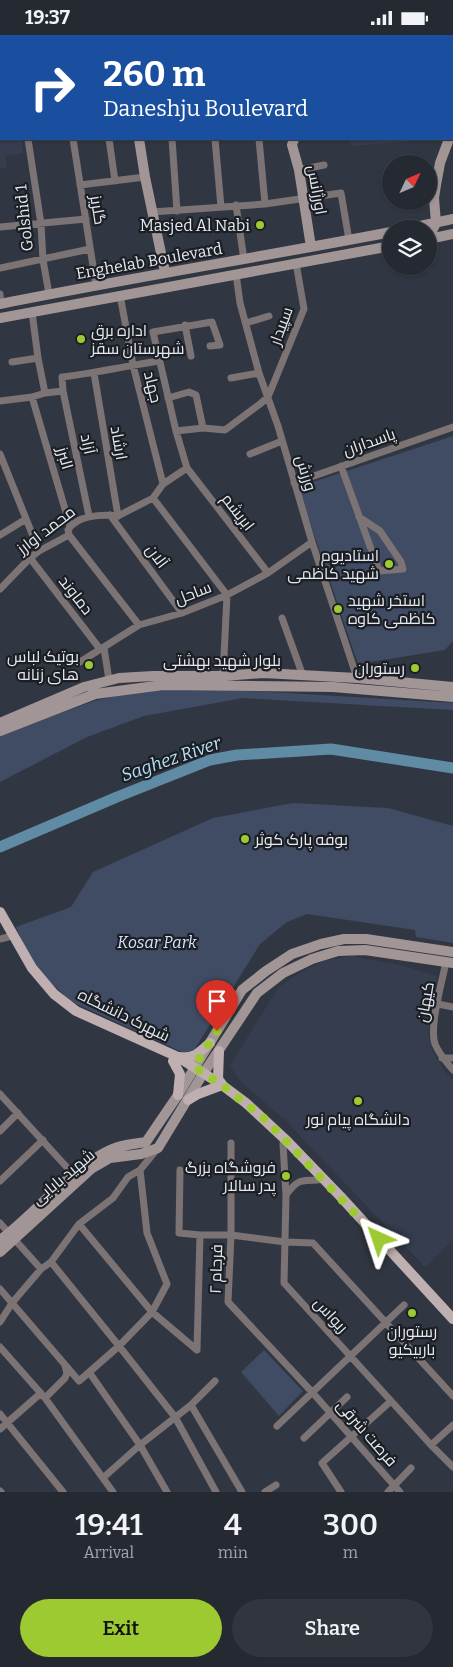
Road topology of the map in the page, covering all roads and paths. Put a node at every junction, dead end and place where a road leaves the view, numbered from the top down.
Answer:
1 (28, 140) edge
2 (73, 140) edge
3 (109, 140) edge
4 (139, 140) edge
5 (172, 140) edge
6 (215, 140) edge
7 (259, 140) edge
8 (449, 140) edge
9 (291, 141) edge
10 (324, 165) dead end
11 (299, 171) junction
12 (145, 177) junction
13 (115, 181) junction
14 (80, 185) junction
15 (304, 198) junction
16 (265, 204) junction
17 (236, 205) junction
18 (221, 207) junction
19 (177, 211) junction
20 (152, 212) junction
21 (86, 219) junction
22 (453, 219) edge
23 (436, 220) edge
24 (437, 223) edge
25 (41, 224) junction
26 (0, 227) edge
27 (382, 234) edge
28 (453, 234) edge
29 (437, 237) edge
30 (349, 240) junction
31 (311, 247) junction
32 (382, 247) edge
33 (90, 249) junction
34 (43, 259) junction
35 (244, 260) junction
36 (296, 263) junction
37 (0, 268) edge
38 (164, 272) junction
39 (236, 274) junction
40 (96, 285) junction
41 (77, 289) junction
42 (49, 294) junction
43 (120, 295) junction
44 (0, 300) edge
45 (69, 305) junction
46 (32, 312) junction
47 (269, 316) dead end
48 (0, 318) edge
49 (246, 323) junction
50 (185, 325) junction
51 (210, 346) dead end
52 (190, 356) dead end
53 (38, 358) junction
54 (159, 361) junction
55 (12, 362) dead end
56 (133, 365) junction
57 (94, 373) junction
58 (259, 373) junction
59 (231, 379) dead end
60 (63, 391) junction
61 (45, 393) junction
62 (32, 397) junction
63 (268, 397) junction
64 (168, 398) junction
65 (0, 401) edge
66 (453, 427) edge
67 (203, 428) junction
68 (176, 431) junction
69 (282, 441) junction
70 (0, 454) edge
71 (250, 454) dead end
72 (341, 467) junction
73 (187, 469) junction
74 (294, 483) junction
75 (163, 484) junction
76 (153, 497) junction
77 (110, 515) junction
78 (89, 516) junction
79 (118, 517) junction
80 (359, 517) junction
81 (26, 519) junction
82 (70, 526) junction
83 (0, 535) edge
84 (69, 535) junction
85 (312, 542) junction
86 (39, 551) junction
87 (30, 558) junction
88 (268, 573) junction
89 (0, 589) edge
90 (227, 595) junction
91 (182, 613) junction
92 (282, 617) dead end
93 (138, 625) junction
94 (102, 649) junction
95 (80, 662) dead end
96 (223, 675) junction
97 (303, 676) junction
98 (357, 678) junction
99 (109, 680) junction
100 (453, 687) edge
101 (453, 697) edge
102 (0, 723) edge
103 (0, 731) edge
104 (0, 912) edge
105 (3, 925) edge
106 (4, 938) edge
107 (453, 951) edge
108 (450, 963) edge
109 (250, 984) junction
110 (257, 993) junction
111 (438, 1004) junction
112 (453, 1007) edge
113 (210, 1043) junction
114 (219, 1051) junction
115 (442, 1058) junction
116 (175, 1059) junction
117 (453, 1059) edge
118 (453, 1070) edge
119 (198, 1072) junction
120 (219, 1086) junction
121 (0, 1094) edge
122 (178, 1095) junction
123 (188, 1100) junction
124 (18, 1113) junction
125 (0, 1131) edge
126 (43, 1140) junction
127 (231, 1143) dead end
128 (283, 1144) junction
129 (158, 1148) junction
130 (140, 1170) junction
131 (180, 1170) dead end
132 (73, 1174) junction
133 (0, 1181) edge
134 (318, 1181) junction
135 (286, 1195) junction
136 (0, 1223) edge
137 (79, 1225) junction
138 (200, 1235) junction
139 (231, 1235) junction
140 (12, 1236) junction
141 (0, 1240) edge
142 (285, 1242) junction
143 (0, 1252) edge
144 (51, 1262) junction
145 (41, 1269) junction
146 (0, 1289) edge
147 (12, 1303) junction
148 (404, 1305) dead end
149 (152, 1312) junction
150 (453, 1319) edge
151 (0, 1322) edge
152 (386, 1322) junction
153 (453, 1327) edge
154 (120, 1346) junction
155 (0, 1347) edge
156 (350, 1356) junction
157 (66, 1366) junction
158 (89, 1372) junction
159 (215, 1381) dead end
160 (312, 1392) junction
161 (43, 1395) junction
162 (453, 1395) edge
163 (347, 1397) dead end
164 (391, 1401) junction
165 (191, 1405) junction
166 (331, 1413) junction
167 (0, 1414) edge
168 (175, 1417) junction
169 (7, 1423) junction
170 (453, 1425) edge
171 (277, 1426) dead end
172 (0, 1429) edge
173 (351, 1436) junction
174 (304, 1438) dead end
175 (140, 1445) junction
176 (431, 1445) junction
177 (453, 1467) edge
178 (411, 1468) dead end
179 (104, 1477) junction
180 (276, 1485) dead end
181 (394, 1485) junction
182 (63, 1492) edge
183 (113, 1492) edge
184 (167, 1492) edge
185 (216, 1492) edge
186 (242, 1492) edge
187 (264, 1492) edge
188 (340, 1492) edge
189 (388, 1492) edge
190 (400, 1492) edge

1 - 25 street, Golshid 1
2 - 14 street, گلریز
3 - 13 street
4 - 12 main road
5 - 19 street
6 - 18 street
7 - 16 street
8 - 23 main road
9 - 11 main road, اورژانس
10 - 11 street
11 - 15 main road, اورژانس
12 - 13 street
12 - 20 main road
13 - 14 street
14 - 21 street, گلریز
15 - 16 street
15 - 30 street
15 - 31 main road, اورژانس
16 - 17 street
17 - 18 street
17 - 35 street
18 - 19 street
19 - 20 street
20 - 38 main road
21 - 25 street
21 - 33 street, گلریز
22 - 24 main road
25 - 26 street
25 - 34 street, Golshid 1
27 - 30 main road, Enghelab Boulevard
28 - 29 main road
30 - 31 main road, Enghelab Boulevard
31 - 35 main road, Enghelab Boulevard
32 - 36 main road, Enghelab Boulevard
33 - 34 street
33 - 40 street, گلریز
34 - 37 street
34 - 42 street, Golshid 1
35 - 38 main road, Enghelab Boulevard
36 - 39 main road, Enghelab Boulevard
36 - 63 street, سپیدار
38 - 40 main road, Enghelab Boulevard
39 - 43 main road, Enghelab Boulevard
39 - 49 street, ورزش
40 - 41 main road, Enghelab Boulevard
41 - 42 main road, Enghelab Boulevard
41 - 45 main road
42 - 44 main road, Enghelab Boulevard
43 - 45 main road, Enghelab Boulevard
43 - 56 street, جهاد
45 - 46 main road, Enghelab Boulevard
46 - 48 main road, Enghelab Boulevard
46 - 53 street
47 - 49 street
49 - 58 street, ورزش
50 - 51 street
50 - 52 street
50 - 54 street
53 - 55 street
53 - 61 street
54 - 56 street
54 - 64 street
56 - 57 street
56 - 75 street, جهاد
57 - 60 street, آزاد
57 - 79 street, ارشاد
58 - 59 street
58 - 63 street, ورزش
60 - 61 street
60 - 78 street, آزاد
61 - 62 street
62 - 65 street
62 - 82 street, البرز
63 - 67 street
63 - 69 street, ورزش
64 - 67 street
64 - 68 street
66 - 72 street, پاسداران
67 - 68 street
68 - 73 street
69 - 71 street
69 - 74 street, ورزش
70 - 81 street
72 - 74 street, پاسداران
72 - 80 street
73 - 75 street
73 - 88 street, ابریشم
74 - 85 street, ورزش
75 - 76 street
76 - 79 street
76 - 90 street
77 - 78 street, محمد اوارز
77 - 79 street, محمد اوارز
77 - 91 street, آلان
78 - 82 street, محمد اوارز
80 - 80 street
81 - 83 street
81 - 86 street
82 - 84 street, محمد اوارز
84 - 86 street, محمد اوارز
84 - 93 street
85 - 88 street, ساحل
85 - 98 street, ورزش
86 - 87 street, محمد اوارز
87 - 89 street, محمد اوارز
87 - 94 street, دماوند
88 - 90 street, ساحل
90 - 91 street, ساحل
90 - 96 street
91 - 93 street, ساحل
92 - 97 street
93 - 94 street, ساحل
94 - 95 street, ساحل
94 - 99 street
96 - 97 main road, بلوار شهید بهشتی
96 - 99 main road, بلوار شهید بهشتی
97 - 98 main road, بلوار شهید بهشتی
98 - 100 main road, بلوار شهید بهشتی
99 - 102 main road, بلوار شهید بهشتی
101 - 103 main road, بلوار شهید بهشتی
104 - 105 main road
105 - 106 main road
105 - 116 main road, شهرک دانشگاه
106 - 116 main road
107 - 109 main road
108 - 110 main road
108 - 111 street, کیهان
109 - 110 main road
109 - 113 main road
110 - 114 main road
111 - 112 street
111 - 115 street, کیهان
113 - 116 main road
113 - 119 main road
114 - 119 main road
114 - 120 main road
115 - 117 street
115 - 118 street, کیهان
116 - 119 main road
116 - 122 main road
119 - 120 main road
119 - 122 main road, شهید بابایی
119 - 123 main road
120 - 123 main road
120 - 128 main road
120 - 150 main road
121 - 124 street
122 - 132 main road, شهید بابایی
123 - 129 main road
124 - 125 street
124 - 126 street
126 - 132 street
126 - 133 street
127 - 139 street, فرجام ۲
128 - 134 main road
128 - 135 street, ریواس
129 - 130 street
129 - 140 main road, شهید بابایی
130 - 137 street
130 - 149 street
131 - 138 street
132 - 140 main road, شهید بابایی
134 - 135 street
134 - 153 main road
135 - 142 street, ریواس
136 - 140 street
137 - 144 street
137 - 149 street
138 - 139 street
138 - 149 street
139 - 142 street
139 - 160 street, فرجام ۲
140 - 141 main road, شهید بابایی
140 - 143 main road, شهید بابایی
140 - 145 street
142 - 152 street
142 - 156 street, ریواس
144 - 145 street
144 - 154 street
145 - 147 street
146 - 147 street
147 - 151 street
147 - 157 street
148 - 152 street
149 - 154 street
152 - 156 street
152 - 162 street
154 - 158 street
154 - 168 street
155 - 161 street
156 - 160 street
156 - 164 street, ریواس
157 - 158 street
157 - 161 street
158 - 175 street
159 - 165 street
160 - 166 street, فرصت شرقی
160 - 171 street
161 - 169 street
161 - 179 street
163 - 166 street
164 - 173 street
164 - 176 street, ریواس
165 - 168 street
165 - 186 street
166 - 173 street, فرصت شرقی
166 - 174 street
167 - 169 street
168 - 175 street
168 - 185 street
169 - 172 street
169 - 182 street
170 - 176 street
173 - 181 street, فرصت شرقی
173 - 188 street
175 - 179 street
175 - 184 street
176 - 177 street, ریواس
178 - 181 street
179 - 183 street
180 - 187 street
181 - 189 street
181 - 190 street, فرصت شرقی

